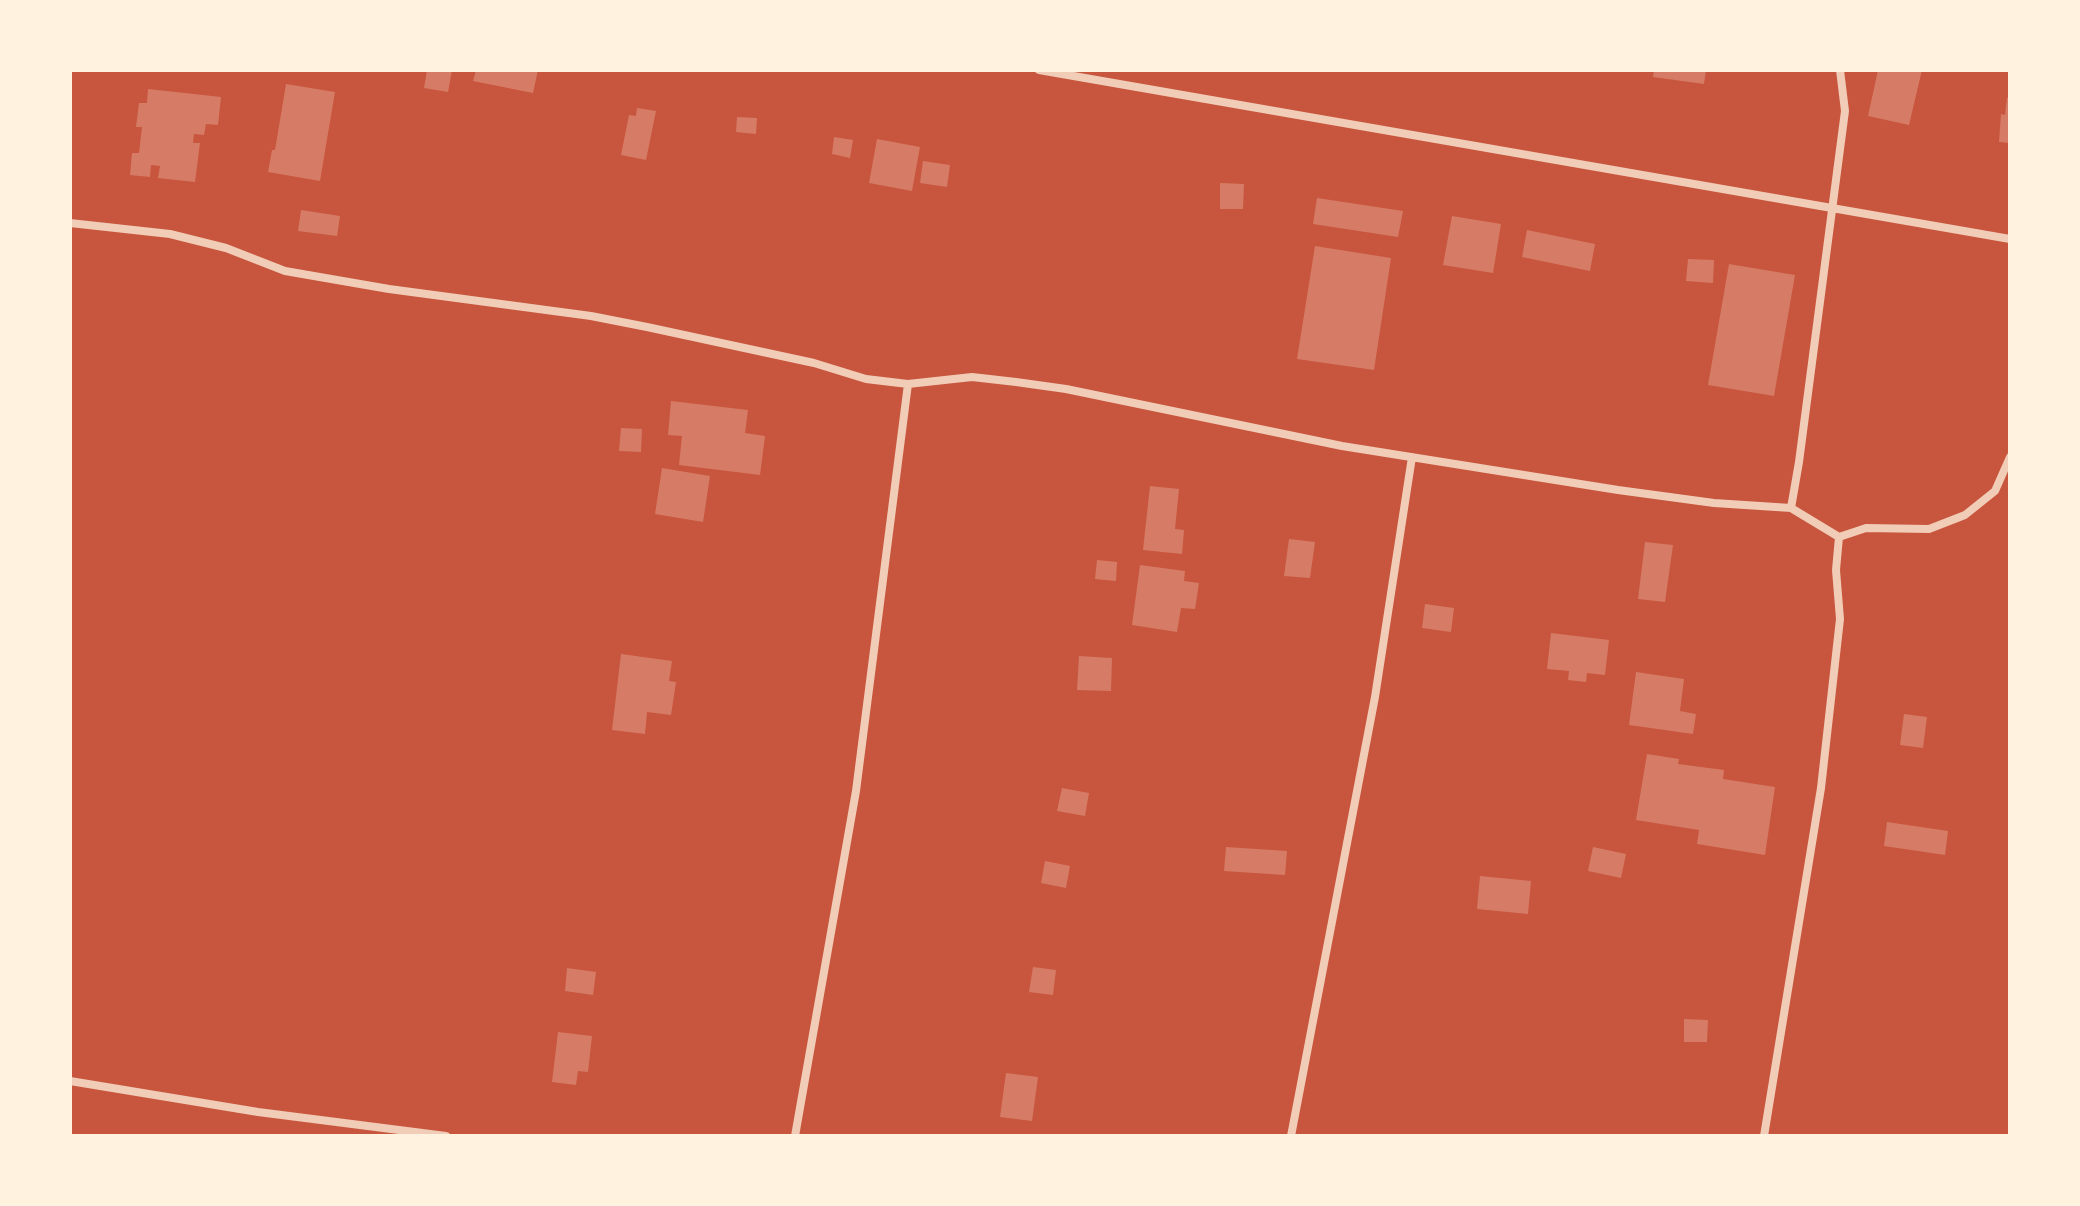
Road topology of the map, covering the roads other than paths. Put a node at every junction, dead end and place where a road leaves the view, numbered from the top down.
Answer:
1 (1039, 70) edge
2 (1840, 70) edge
3 (1831, 206) junction
4 (70, 223) edge
5 (2010, 239) edge
6 (908, 384) junction
7 (1412, 457) junction
8 (2010, 457) edge
9 (1791, 508) junction
10 (1839, 537) junction
11 (70, 1081) edge
12 (446, 1136) edge
13 (795, 1136) edge
14 (1291, 1136) edge
15 (1764, 1136) edge

1 - 3 street
2 - 3 street
3 - 5 street
3 - 9 street
4 - 6 street
6 - 7 street
6 - 13 street
7 - 9 street
7 - 14 street
8 - 10 street
9 - 10 street
10 - 15 street
11 - 12 street

